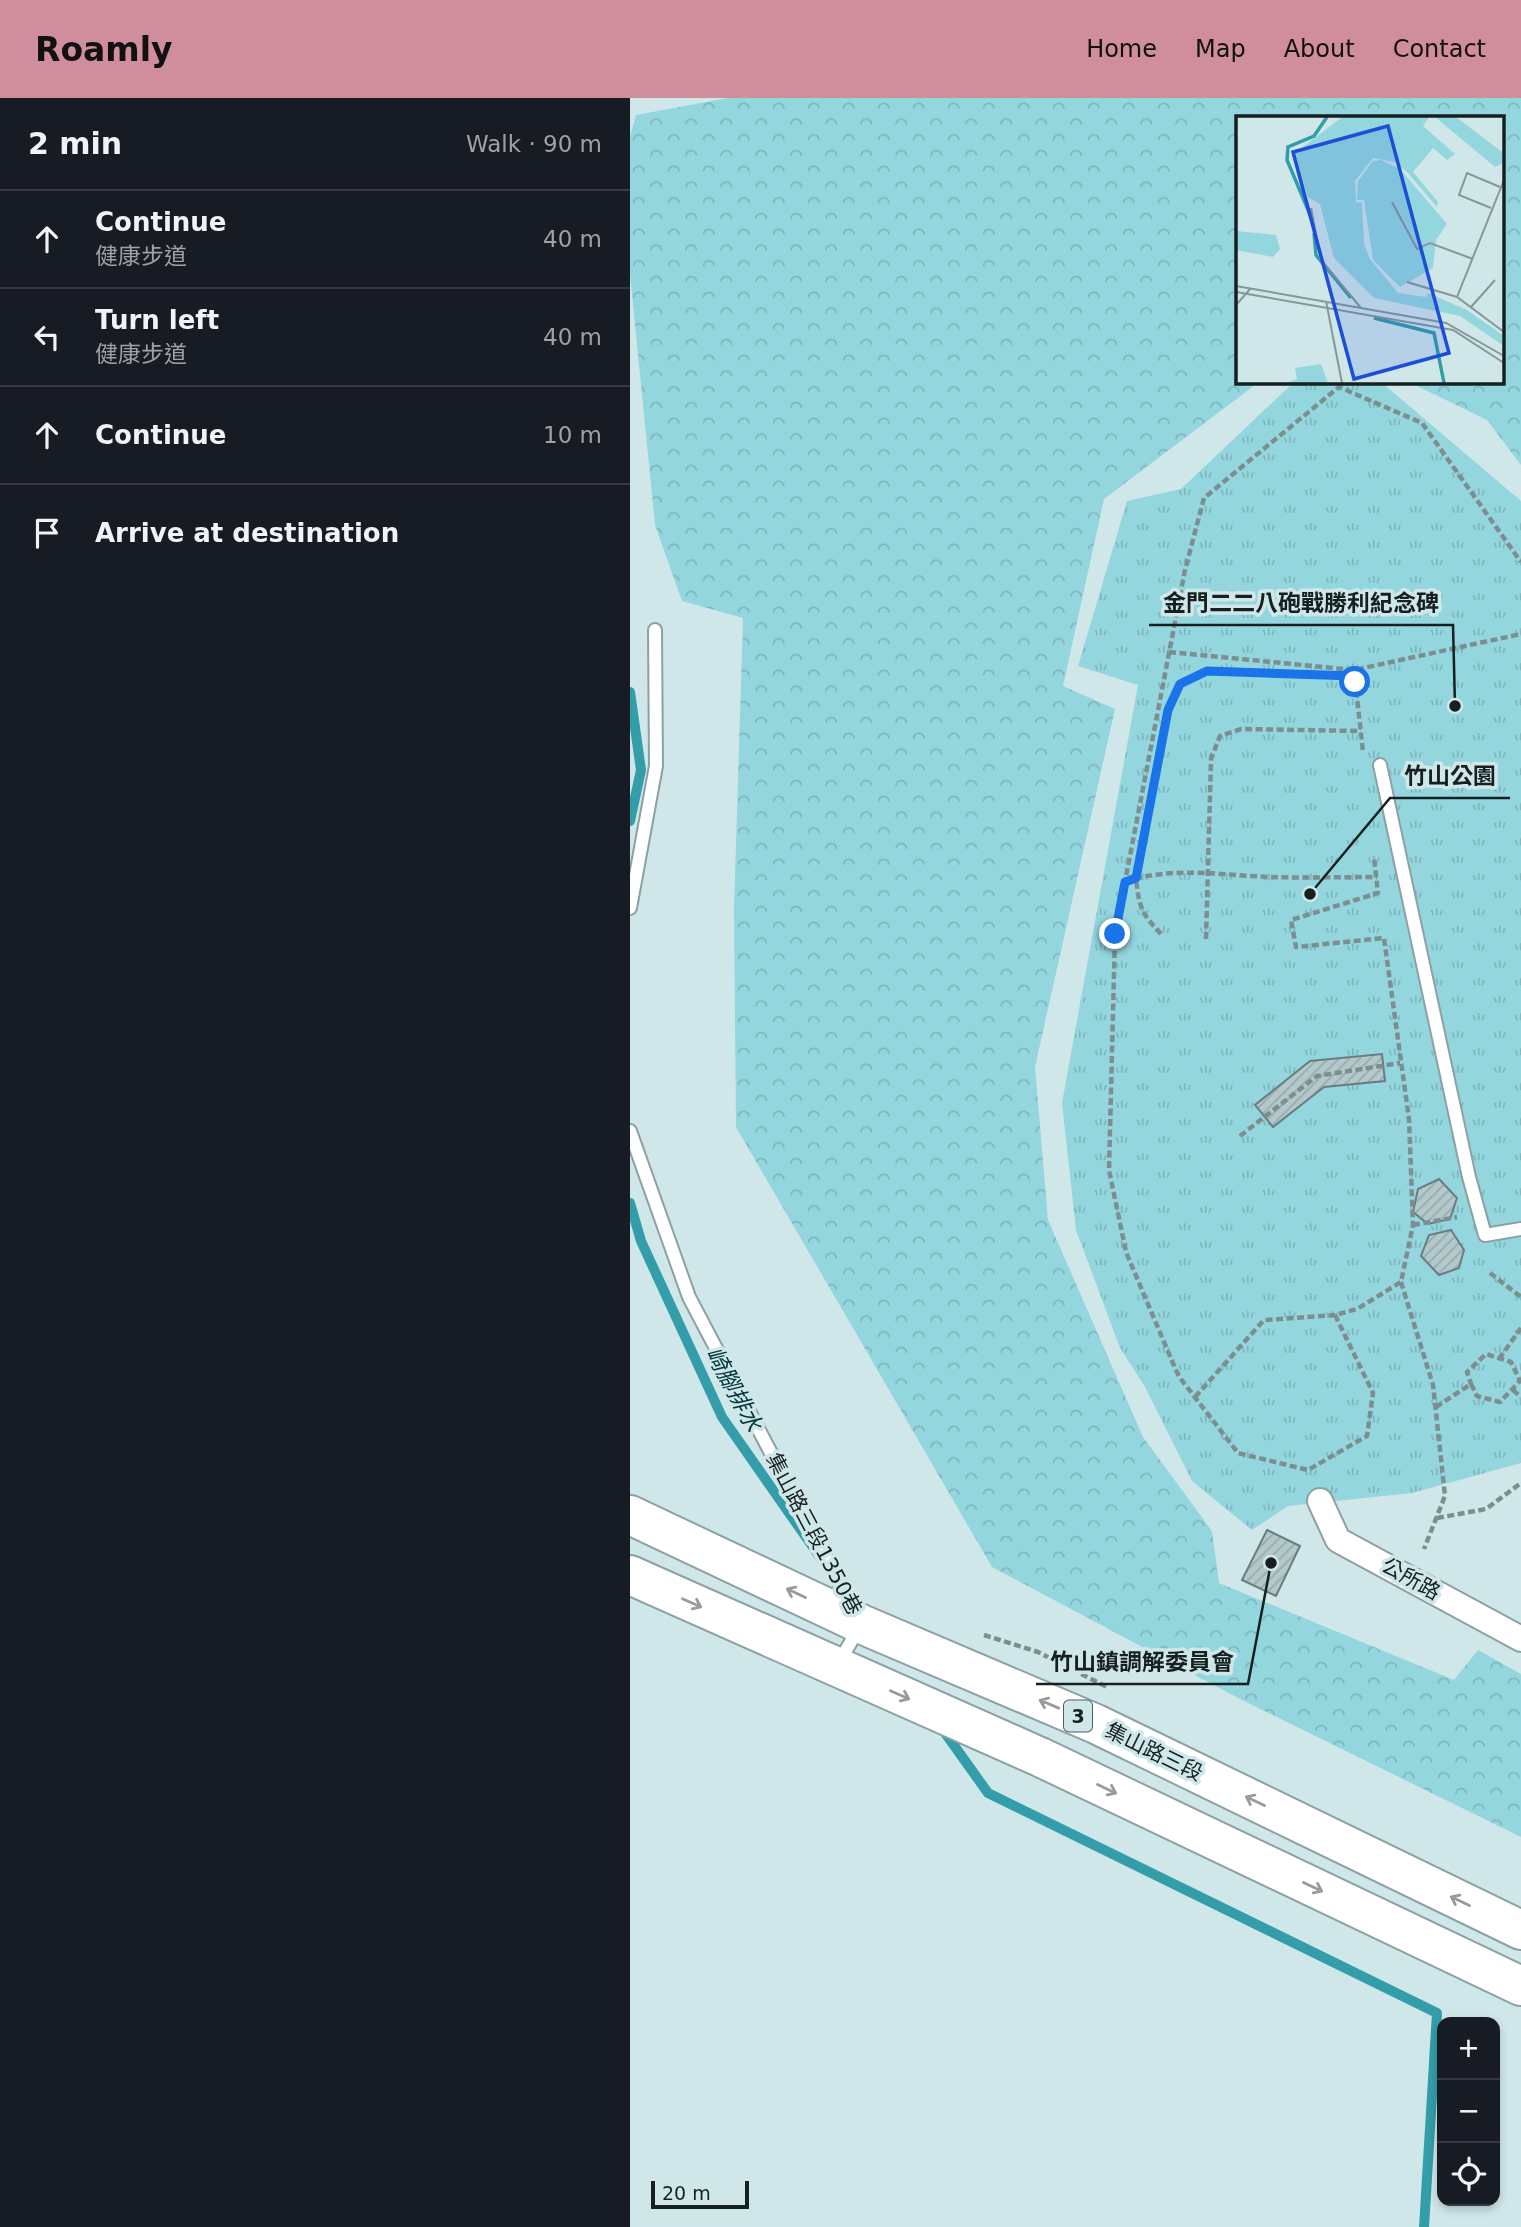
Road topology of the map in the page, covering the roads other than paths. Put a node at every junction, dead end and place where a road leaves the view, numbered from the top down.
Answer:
1 (655, 630) dead end
2 (1380, 765) dead end
3 (630, 908) edge
4 (630, 1131) edge
5 (1521, 1229) edge
6 (1320, 1501) dead end
7 (630, 1515) edge
8 (630, 1575) edge
9 (861, 1624) junction
10 (1521, 1639) edge
11 (836, 1667) junction
12 (1521, 1930) edge
13 (1521, 1986) edge

1 - 3 lane
2 - 5 lane
4 - 9 lane, 集山路三段1350巷
6 - 10 street, 公所路
9 -> 7 main road, 集山路三段 / 3
8 -> 11 main road
9 - 11 lane, 集山路三段1350巷
12 -> 9 main road, 集山路三段 / 3
11 -> 13 main road

